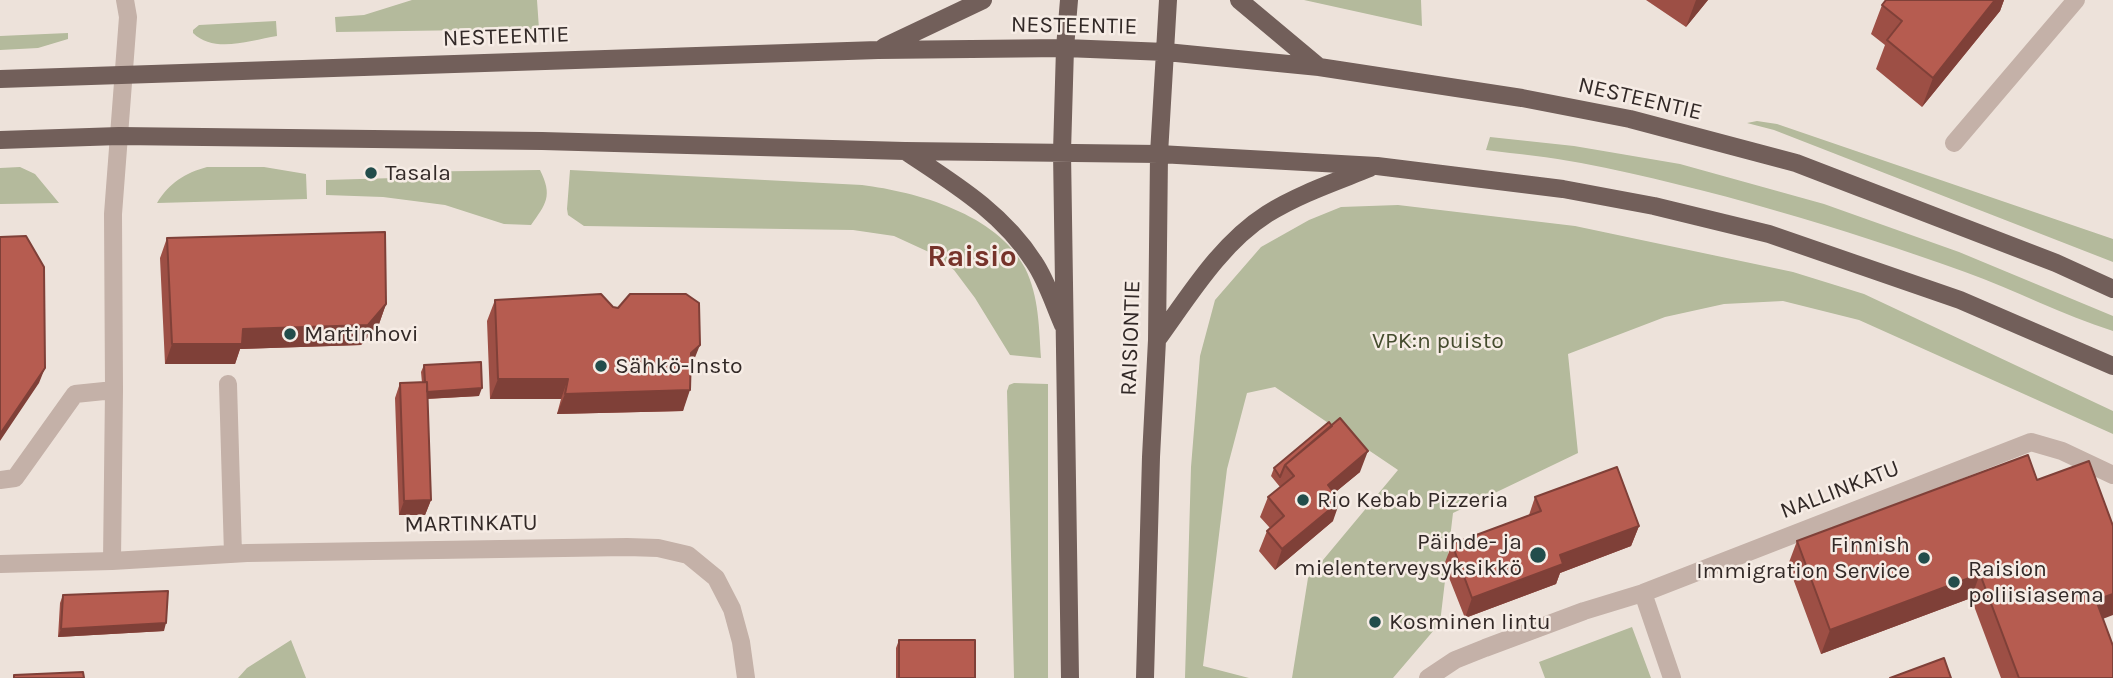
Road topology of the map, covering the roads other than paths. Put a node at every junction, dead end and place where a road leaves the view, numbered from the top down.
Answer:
1 (125, 0) edge
2 (983, 0) edge
3 (1069, 0) edge
4 (1168, 0) edge
5 (1239, 0) edge
6 (2076, 0) edge
7 (1065, 48) junction
8 (878, 50) junction
9 (1166, 52) junction
10 (1319, 67) junction
11 (123, 75) junction
12 (0, 79) edge
13 (119, 136) junction
14 (0, 140) edge
15 (1954, 143) dead end
16 (905, 150) junction
17 (1062, 152) junction
18 (1159, 154) junction
19 (1377, 166) junction
20 (2113, 289) edge
21 (1066, 333) junction
22 (1157, 340) junction
23 (2113, 366) edge
24 (228, 384) dead end
25 (114, 390) junction
26 (2113, 475) edge
27 (0, 480) edge
28 (233, 554) junction
29 (112, 561) junction
30 (0, 564) edge
31 (1643, 593) junction
32 (746, 678) edge
33 (1070, 678) edge
34 (1145, 678) edge
35 (1429, 678) edge
36 (1672, 678) edge

1 - 11 street
2 - 8 main road
3 - 7 main road
4 - 9 main road, RAISIONTIE
5 - 10 main road
6 - 15 street
7 - 8 main road, NESTEENTIE
7 - 9 main road, NESTEENTIE
7 - 17 main road
8 - 11 main road, NESTEENTIE
9 - 10 main road, NESTEENTIE
9 - 18 main road, RAISIONTIE
10 - 20 main road, NESTEENTIE
11 - 12 main road, NESTEENTIE
11 - 13 street
13 - 14 main road
13 - 16 main road
13 - 25 street
16 - 17 main road
16 - 21 main road
17 - 18 main road
17 - 21 main road
18 - 19 main road
18 - 22 main road, RAISIONTIE
19 - 22 main road
19 - 23 main road
21 - 33 main road
22 - 34 main road, RAISIONTIE
24 - 28 street
25 - 27 street
25 - 29 street
26 - 31 street, NALLINKATU
28 - 29 street, MARTINKATU
28 - 32 street, MARTINKATU
29 - 30 street, MARTINKATU
31 - 35 street, NALLINKATU
31 - 36 street

